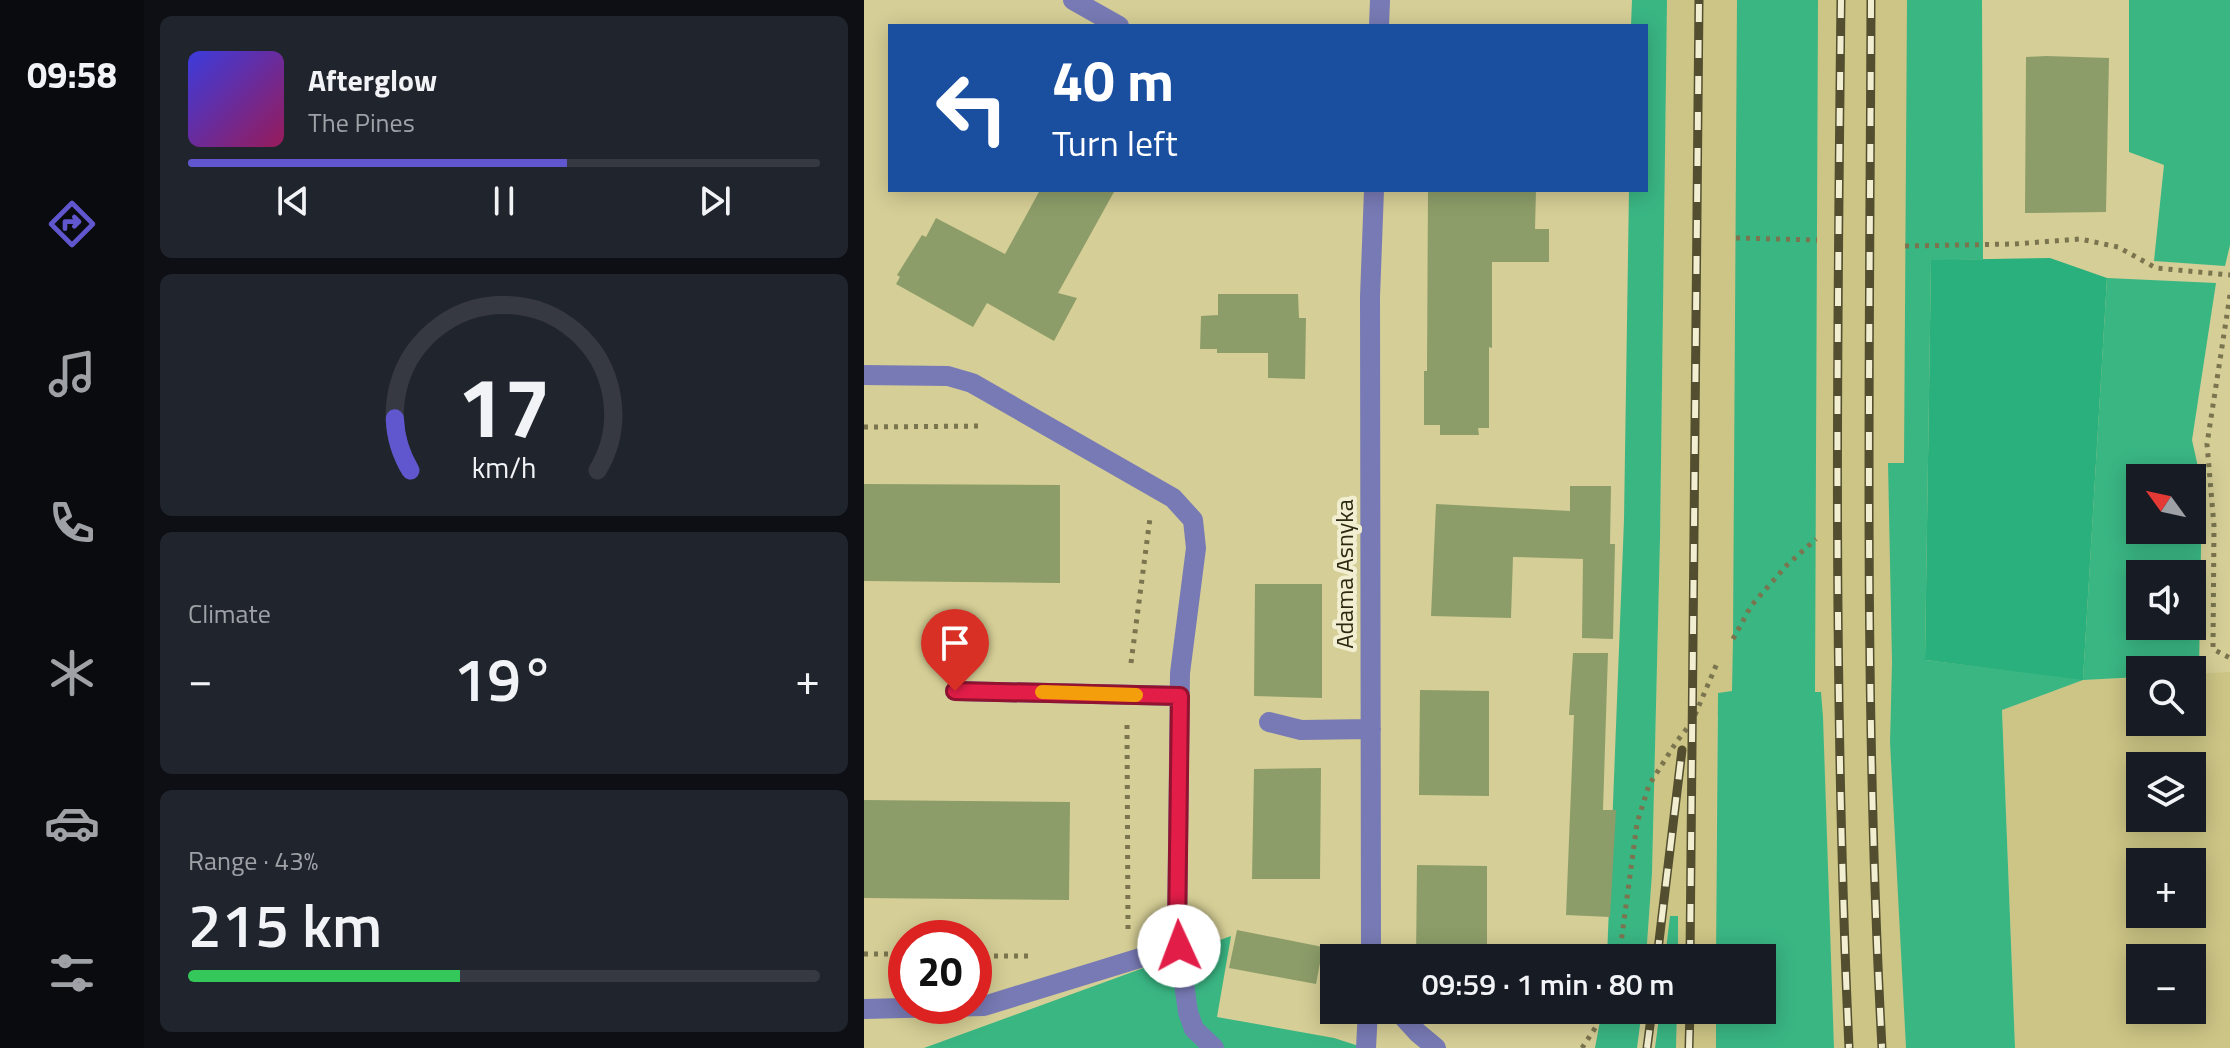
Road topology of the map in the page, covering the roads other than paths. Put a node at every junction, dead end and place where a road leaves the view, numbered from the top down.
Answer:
1 (1073, 0) edge
2 (1380, 0) edge
3 (1115, 24) edge
4 (1379, 24) edge
5 (1374, 192) edge
6 (864, 375) edge
7 (955, 691) dead end
8 (1180, 696) junction
9 (1269, 722) dead end
10 (1371, 729) junction
11 (1371, 944) edge
12 (1179, 946) junction
13 (864, 1009) edge
14 (1367, 1024) edge
15 (1410, 1024) edge
16 (1214, 1048) edge
17 (1366, 1048) edge
18 (1436, 1048) edge

1 - 3 street
2 - 4 street
5 - 10 street, Adama Asnyka
6 - 8 street
7 - 8 street
8 - 12 street
9 - 10 street
10 - 11 street, Adama Asnyka
12 - 13 street
12 - 16 street
14 - 17 street
15 - 18 street

